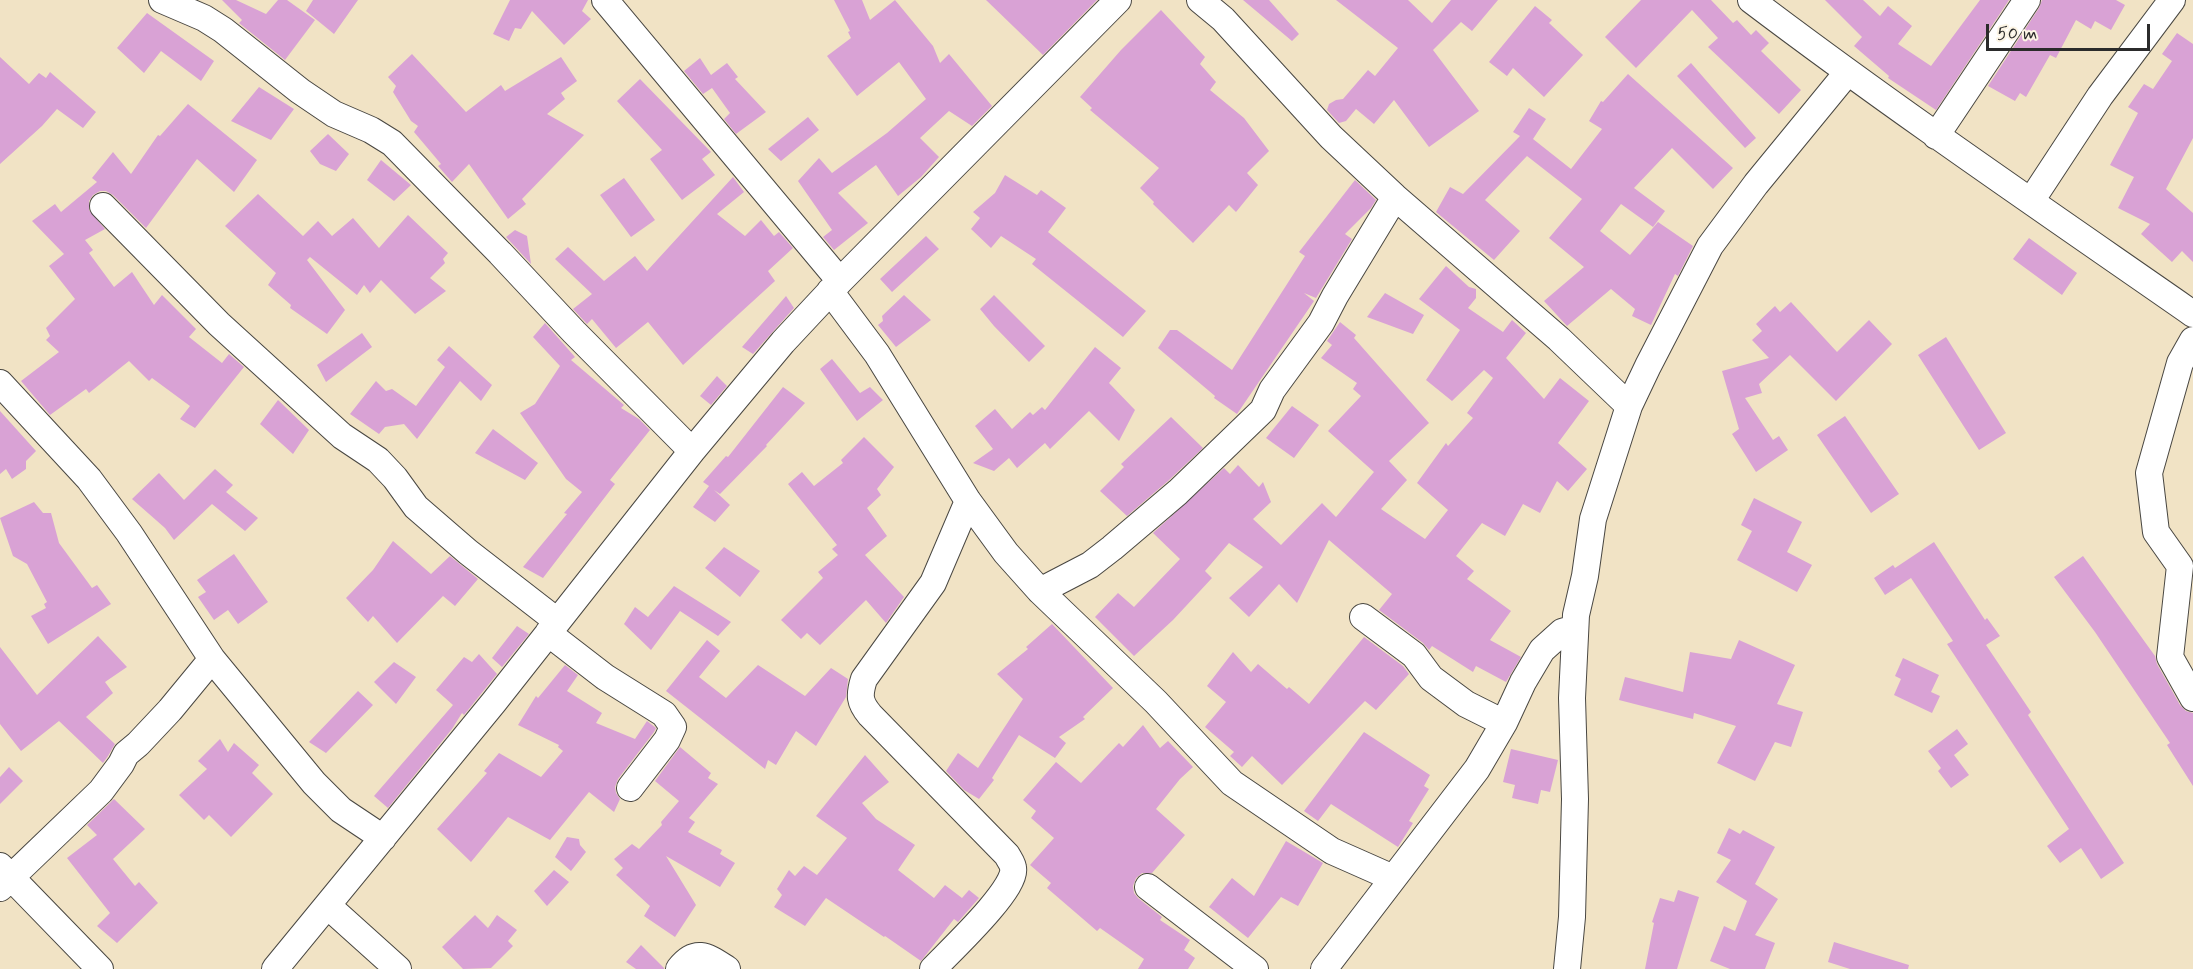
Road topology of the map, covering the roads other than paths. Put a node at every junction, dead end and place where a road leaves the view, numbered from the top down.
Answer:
1 (162, 0) edge
2 (605, 0) edge
3 (1118, 0) edge
4 (1200, 0) edge
5 (1751, 0) edge
6 (2027, 0) edge
7 (2172, 0) edge
8 (1847, 73) junction
9 (1936, 136) junction
10 (1395, 197) junction
11 (2031, 201) junction
12 (103, 206) dead end
13 (835, 286) junction
14 (2193, 314) edge
15 (2193, 340) edge
16 (0, 383) edge
17 (1629, 406) junction
18 (692, 451) junction
19 (968, 501) junction
20 (1040, 591) junction
21 (1363, 617) dead end
22 (553, 627) junction
23 (1575, 628) junction
24 (212, 659) junction
25 (2193, 698) edge
26 (1504, 723) junction
27 (630, 788) dead end
28 (383, 838) junction
29 (4, 877) edge
30 (1394, 878) junction
31 (1148, 887) dead end
32 (328, 906) junction
33 (100, 969) edge
34 (275, 969) edge
35 (399, 969) edge
36 (679, 969) edge
37 (728, 969) edge
38 (933, 969) edge
39 (1255, 969) edge
40 (1324, 969) edge
41 (1567, 969) edge

1 - 18 street
2 - 13 street
3 - 13 street
4 - 10 street
5 - 8 street
6 - 9 street
7 - 11 street
8 - 9 street
8 - 17 street
9 - 11 street
10 - 17 street
10 - 20 street
11 - 14 street
12 - 22 street
13 - 18 street
13 - 19 street
15 - 25 street
16 - 24 street
17 - 23 street
18 - 22 street
19 - 20 street
19 - 38 street
20 - 30 street
21 - 26 street
22 - 27 street
22 - 28 street
23 - 26 street
23 - 41 street
24 - 28 street
24 - 29 street
26 - 30 street
28 - 32 street
29 - 33 street
30 - 40 street
31 - 39 street
32 - 34 street
32 - 35 street
36 - 37 street

